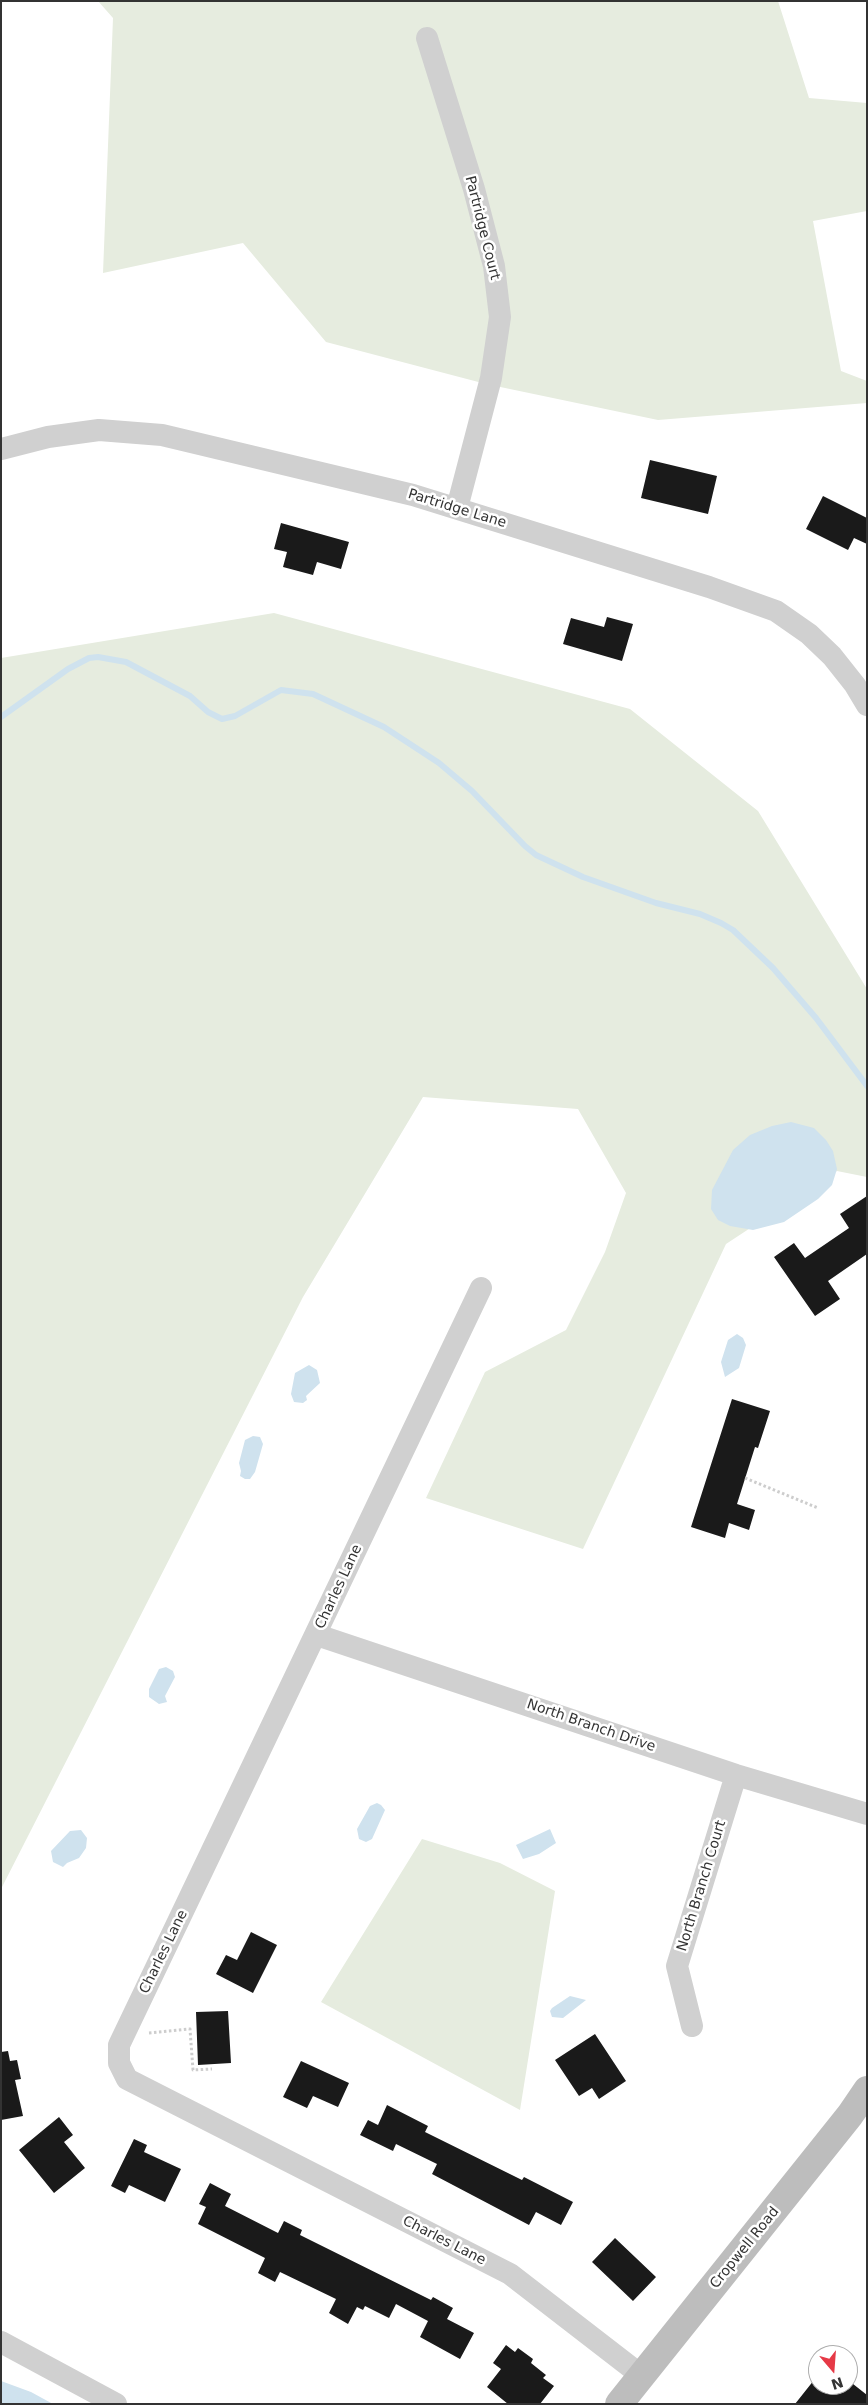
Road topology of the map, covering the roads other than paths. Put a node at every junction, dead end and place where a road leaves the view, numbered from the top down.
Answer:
1 (427, 38) dead end
2 (1, 449) edge
3 (457, 508) junction
4 (867, 705) edge
5 (481, 1288) dead end
6 (317, 1635) junction
7 (736, 1775) junction
8 (867, 1814) edge
9 (692, 2026) dead end
10 (867, 2090) edge
11 (1, 2342) edge
12 (642, 2376) junction
13 (116, 2404) edge
14 (619, 2404) edge

1 - 3 street, Partridge Court
2 - 3 street, Partridge Lane
3 - 4 street, Partridge Lane
5 - 6 street, Charles Lane
6 - 7 street, North Branch Drive
6 - 12 street, Charles Lane
7 - 8 street, North Branch Drive
7 - 9 street, North Branch Court
10 - 12 street, Cropwell Road
11 - 13 street
12 - 14 street, Cropwell Road

